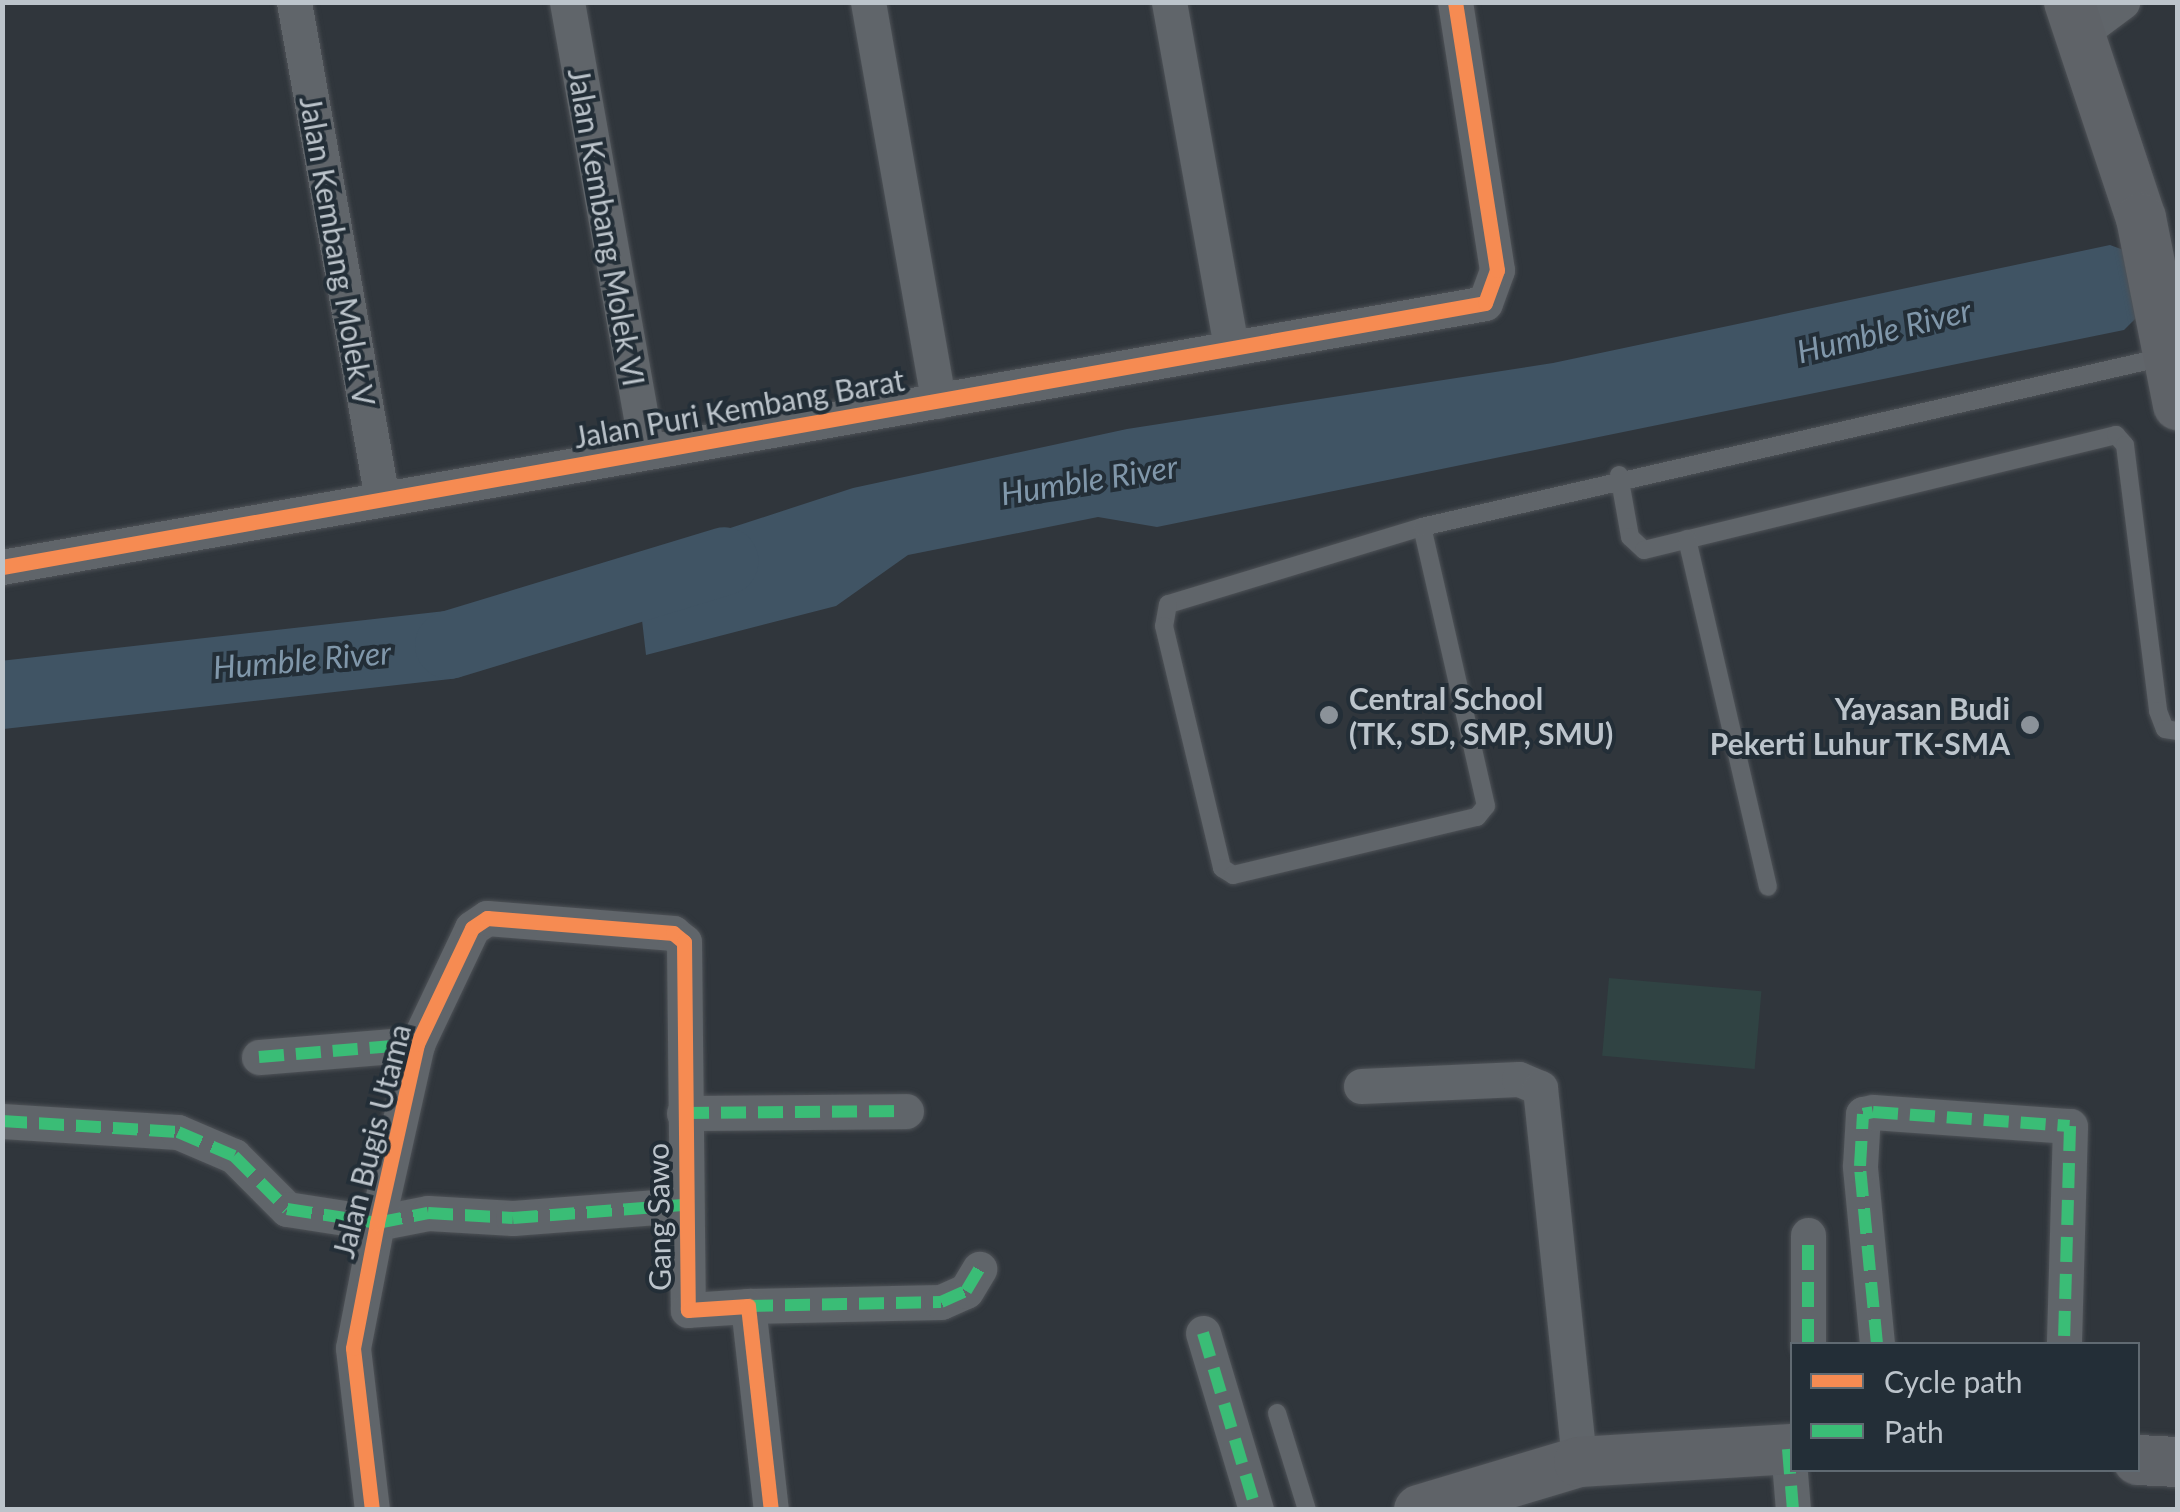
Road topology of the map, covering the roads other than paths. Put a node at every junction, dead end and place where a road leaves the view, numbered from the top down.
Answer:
1 (294, 2) edge
2 (568, 2) edge
3 (868, 2) edge
4 (1169, 2) edge
5 (1456, 2) edge
6 (2092, 12) edge
7 (1231, 348) junction
8 (2171, 351) edge
9 (938, 400) junction
10 (2178, 405) edge
11 (647, 452) junction
12 (1619, 475) junction
13 (382, 499) junction
14 (1422, 527) junction
15 (1688, 540) junction
16 (2, 567) edge
17 (2178, 731) edge
18 (1768, 887) dead end
19 (686, 1038) joint
20 (417, 1044) junction
21 (258, 1057) dead end
22 (1362, 1086) dead end
23 (906, 1112) dead end
24 (684, 1113) junction
25 (2, 1121) edge
26 (683, 1205) junction
27 (377, 1223) junction
28 (1808, 1235) dead end
29 (979, 1270) dead end
30 (748, 1306) junction
31 (1204, 1333) dead end
32 (1808, 1342) edge
33 (1876, 1342) edge
34 (2064, 1342) edge
35 (1277, 1413) dead end
36 (1790, 1449) edge
37 (2140, 1460) edge
38 (1579, 1462) junction
39 (2178, 1462) edge
40 (1791, 1472) edge
41 (372, 1510) edge
42 (771, 1510) edge
43 (1256, 1510) edge
44 (1307, 1510) edge
45 (1418, 1510) edge
46 (1793, 1510) edge

1 - 13 street, Jalan Kembang Molek V
2 - 11 street, Jalan Kembang Molek VI
3 - 9 street
4 - 7 street
5 - 7 street, Jalan Puri Kembang Barat
6 - 8 main road
7 - 9 street, Jalan Puri Kembang Barat
8 - 10 main road
8 - 12 lane
9 - 11 street, Jalan Puri Kembang Barat
11 - 13 street, Jalan Puri Kembang Barat
12 - 14 lane
12 - 15 lane
13 - 16 street, Jalan Puri Kembang Barat
14 - 14 lane
15 - 17 lane
15 - 18 lane
19 - 20 street, Jalan Bugis Utama
19 - 24 street, Gang Sawo
20 - 21 street
20 - 27 street, Jalan Bugis Utama
22 - 38 street
23 - 24 street
24 - 26 street, Gang Sawo
25 - 27 street
26 - 27 street
26 - 30 street, Gang Sawo
27 - 41 street, Jalan Bugis Utama
28 - 32 street
29 - 30 street
30 - 42 street
31 - 43 street
33 - 34 street
35 - 44 lane
36 - 38 main road
37 - 39 main road
38 - 45 main road
40 - 46 street

